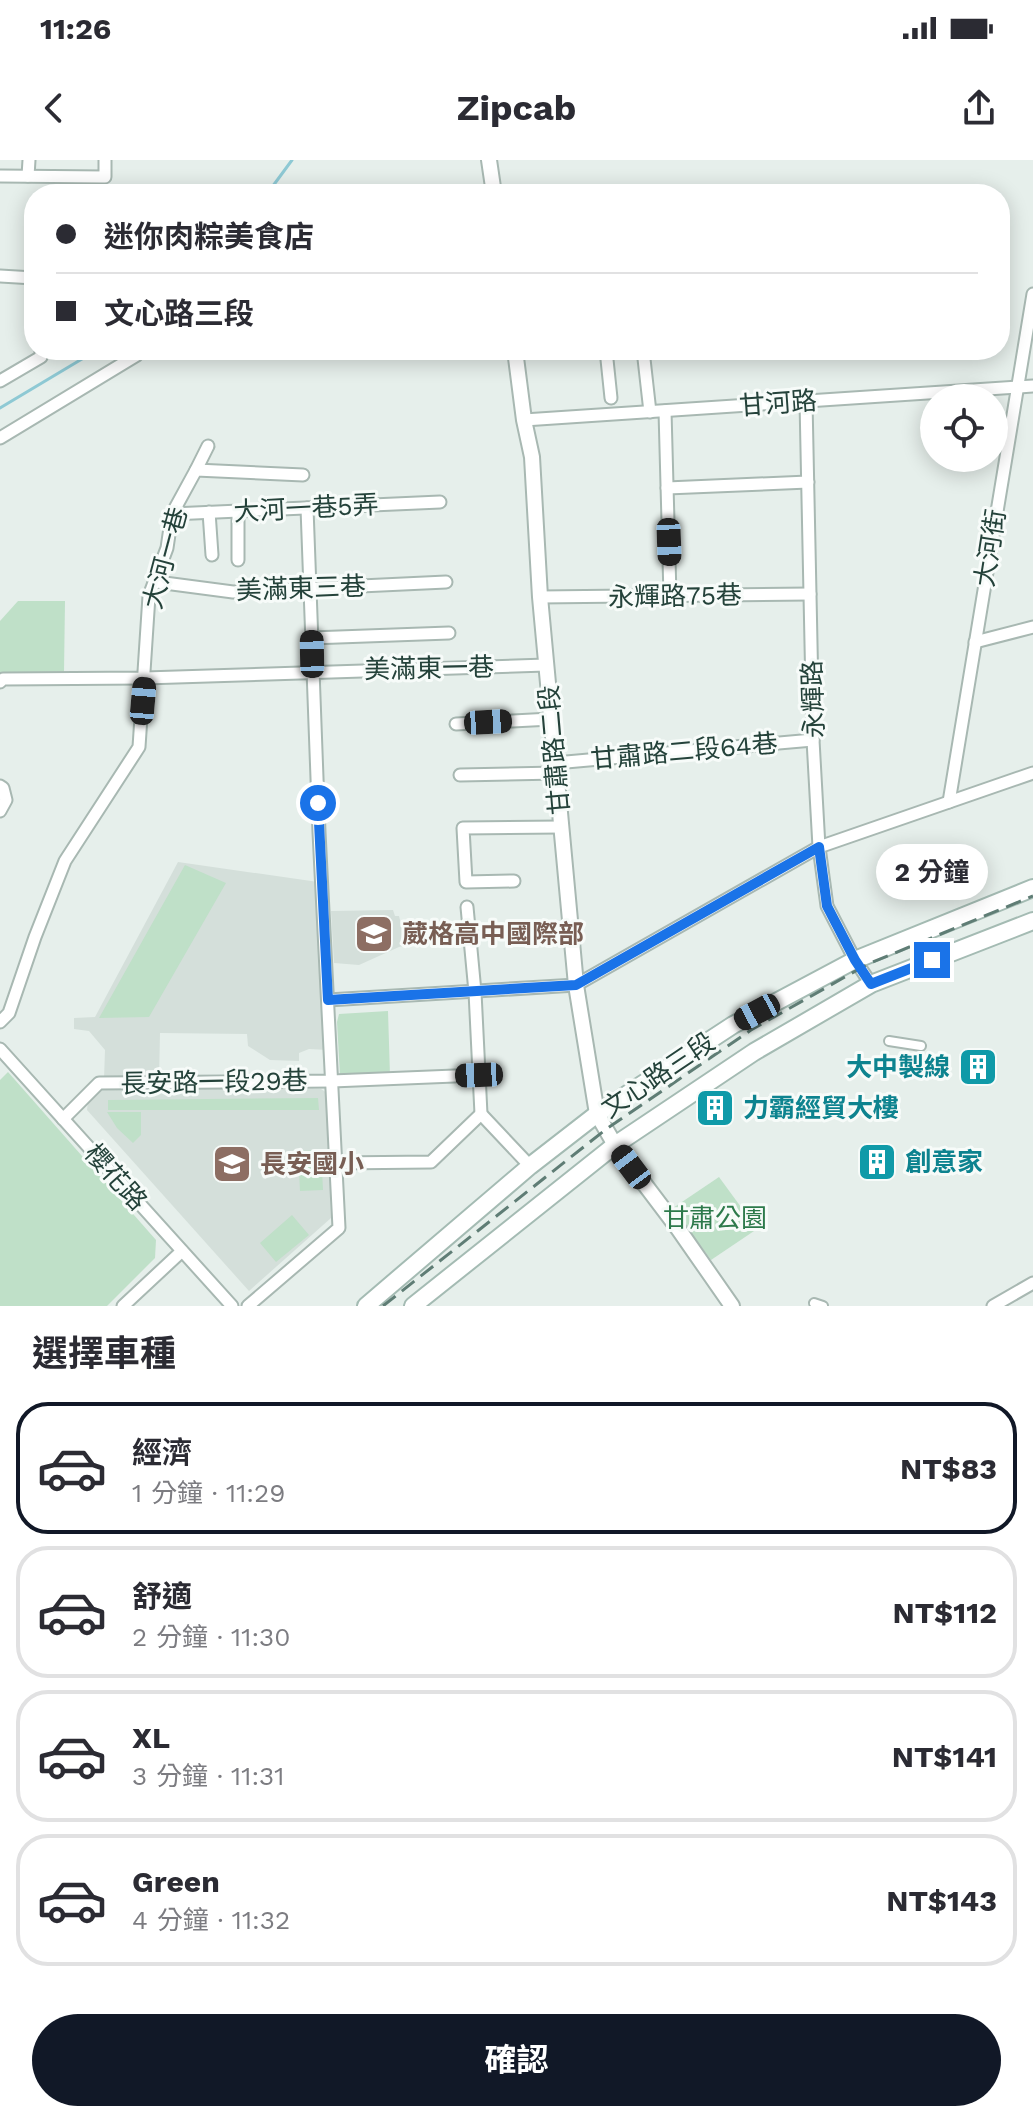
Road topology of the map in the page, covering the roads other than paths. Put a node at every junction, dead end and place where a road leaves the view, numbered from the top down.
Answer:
1 (29, 160) edge
2 (105, 160) edge
3 (489, 160) edge
4 (0, 176) edge
5 (28, 176) junction
6 (493, 184) edge
7 (0, 276) edge
8 (24, 277) edge
9 (1033, 294) edge
10 (36, 360) edge
11 (129, 360) edge
12 (516, 360) edge
13 (607, 360) edge
14 (644, 360) edge
15 (0, 381) edge
16 (1033, 386) edge
17 (1018, 387) junction
18 (611, 398) dead end
19 (806, 401) junction
20 (665, 411) junction
21 (650, 412) junction
22 (524, 420) junction
23 (0, 438) edge
24 (208, 446) dead end
25 (196, 470) junction
26 (303, 475) dead end
27 (808, 482) junction
28 (667, 488) junction
29 (440, 502) dead end
30 (307, 508) junction
31 (238, 511) junction
32 (209, 512) junction
33 (172, 514) junction
34 (212, 555) dead end
35 (238, 560) dead end
36 (157, 582) junction
37 (446, 582) dead end
38 (309, 589) junction
39 (810, 594) junction
40 (670, 596) junction
41 (540, 597) junction
42 (1033, 627) edge
43 (449, 633) dead end
44 (311, 638) junction
45 (975, 642) junction
46 (546, 665) junction
47 (312, 671) junction
48 (145, 678) junction
49 (0, 682) edge
50 (551, 719) junction
51 (456, 724) dead end
52 (813, 740) junction
53 (556, 768) junction
54 (1033, 773) edge
55 (460, 775) dead end
56 (0, 786) edge
57 (949, 802) junction
58 (0, 811) edge
59 (561, 827) junction
60 (819, 847) junction
61 (514, 881) dead end
62 (1031, 893) edge
63 (467, 907) dead end
64 (1033, 921) edge
65 (855, 960) junction
66 (871, 984) junction
67 (576, 985) junction
68 (475, 992) junction
69 (328, 1000) junction
70 (0, 1022) edge
71 (889, 1041) dead end
72 (921, 1046) dead end
73 (0, 1049) edge
74 (479, 1075) junction
75 (332, 1081) junction
76 (481, 1114) junction
77 (597, 1114) junction
78 (63, 1119) junction
79 (615, 1145) junction
80 (336, 1163) junction
81 (530, 1166) junction
82 (182, 1251) junction
83 (1033, 1283) edge
84 (123, 1306) edge
85 (232, 1306) edge
86 (248, 1306) edge
87 (366, 1306) edge
88 (413, 1306) edge
89 (732, 1306) edge
90 (993, 1306) edge

1 - 5 street
2 - 5 street
3 - 6 street
4 - 5 street
7 - 8 street
9 - 17 street, 大河街
10 - 15 street
11 - 23 street
12 - 22 street, 甘肅路二段
13 - 18 street
14 - 21 street
16 - 17 street, 甘河路
17 - 19 street, 甘河路
17 - 45 street, 大河街
19 - 20 street, 甘河路
19 - 27 street, 永輝路
20 - 21 street, 甘河路
20 - 28 street
21 - 22 street, 甘河路
22 - 41 street, 甘肅路二段
24 - 25 street, 大河一巷
25 - 26 street
25 - 33 street, 大河一巷
27 - 28 street
27 - 39 street, 永輝路
28 - 40 street
29 - 30 street, 大河一巷5弄
30 - 31 street, 大河一巷5弄
30 - 38 street
31 - 32 street, 大河一巷5弄
31 - 35 street
32 - 33 street, 大河一巷5弄
32 - 34 street
33 - 36 street, 大河一巷
36 - 38 street, 美滿東三巷
36 - 48 street, 大河一巷
37 - 38 street, 美滿東三巷
38 - 44 street
39 - 40 street, 永輝路75巷
39 - 52 street, 永輝路
40 - 41 street, 永輝路75巷
41 - 46 street, 甘肅路二段
42 - 45 street
43 - 44 street
44 - 47 street
45 - 57 street, 大河街
46 - 47 street, 美滿東一巷
46 - 50 street, 甘肅路二段
47 - 48 street, 美滿東一巷
47 - 69 street
48 - 49 street, 美滿東一巷
48 - 70 street, 大河一巷
50 - 51 street
50 - 53 street, 甘肅路二段
52 - 53 street, 甘肅路二段64巷
52 - 60 street, 永輝路
53 - 55 street, 甘肅路二段64巷
53 - 59 street, 甘肅路二段
54 - 57 street
56 - 58 street
57 - 60 street
59 - 61 street
59 - 67 street, 甘肅路二段
60 - 65 street, 永輝路
60 - 67 street
62 - 65 main road, 文心路三段
63 - 68 street
64 - 66 main road, 文心路三段
65 - 66 street, 永輝路
65 - 77 main road, 文心路三段
66 - 79 main road, 文心路三段
67 - 68 street
67 - 77 street, 甘肅路二段
68 - 69 street
68 - 74 street
69 - 75 street
71 - 72 street
73 - 78 street, 櫻花路
74 - 75 street, 長安路一段29巷
74 - 76 street
75 - 78 street, 長安路一段29巷
75 - 80 street
76 - 80 street
76 - 81 street
77 - 79 street, 甘肅路二段
77 - 81 main road, 文心路三段
78 - 82 street, 櫻花路
79 - 88 main road, 文心路三段
79 - 89 street, 甘肅路二段
80 - 86 street
81 - 87 main road, 文心路三段
82 - 84 street
82 - 85 street, 櫻花路
83 - 90 street

